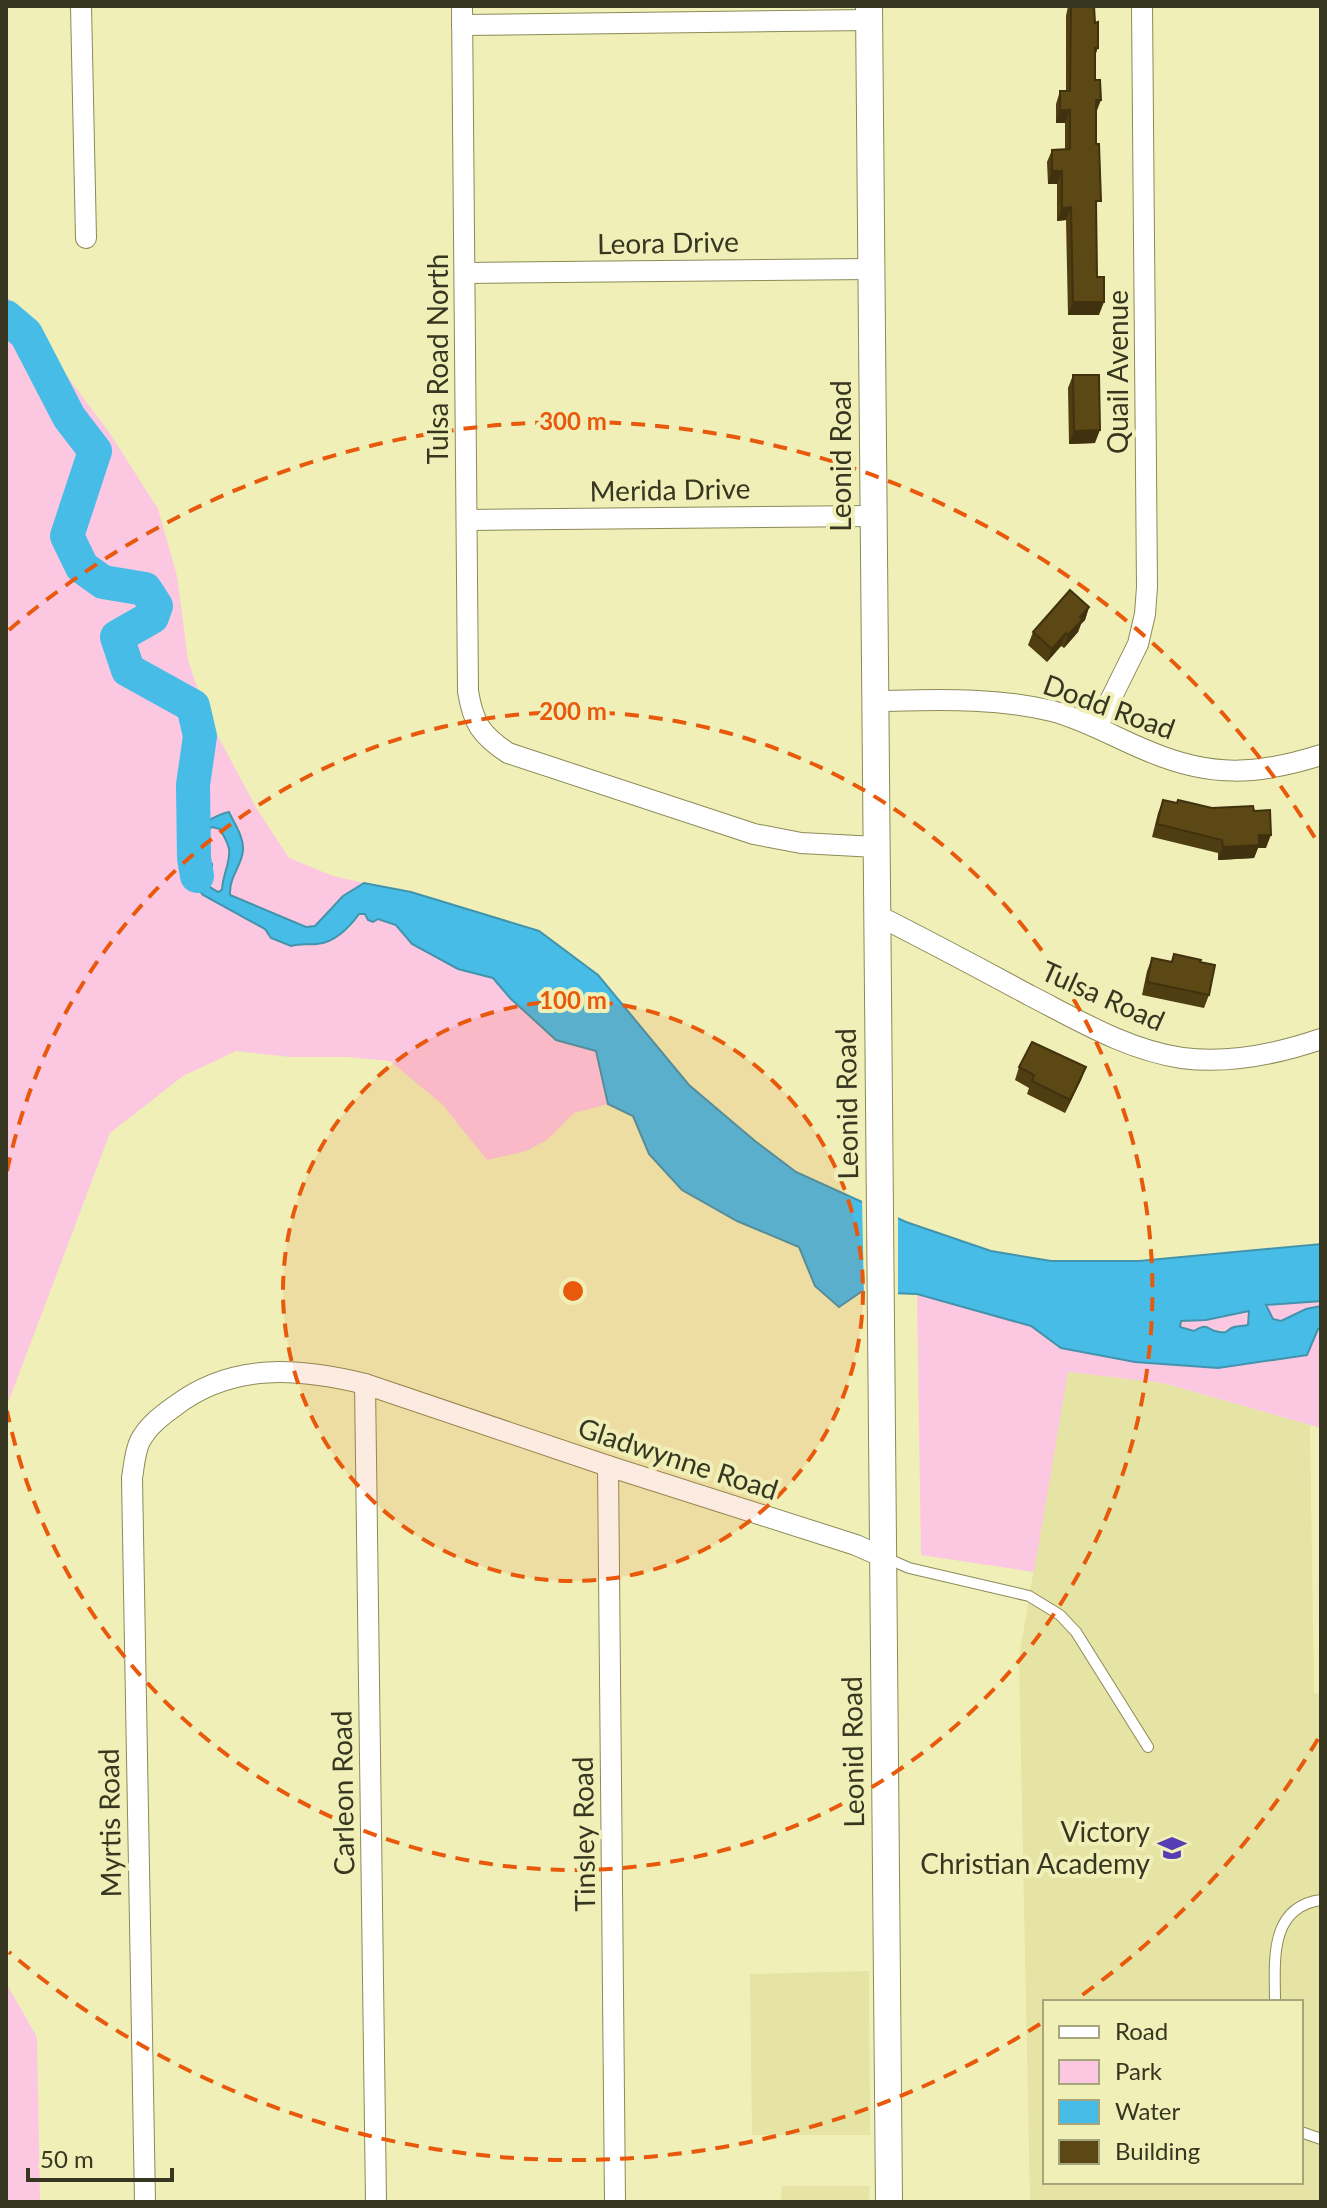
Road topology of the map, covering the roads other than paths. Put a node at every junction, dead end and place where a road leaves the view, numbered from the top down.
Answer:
1 (81, 6) edge
2 (1142, 6) edge
3 (869, 13) edge
4 (462, 16) edge
5 (86, 238) dead end
6 (871, 269) junction
7 (465, 273) junction
8 (873, 516) junction
9 (467, 520) junction
10 (876, 701) junction
11 (1097, 727) junction
12 (1321, 755) edge
13 (876, 847) junction
14 (877, 915) junction
15 (1321, 1039) edge
16 (365, 1384) junction
17 (139, 1443) joint
18 (608, 1466) junction
19 (883, 1557) junction
20 (1148, 1747) dead end
21 (1321, 1900) edge
22 (1275, 2000) edge
23 (145, 2202) edge
24 (376, 2202) edge
25 (615, 2202) edge
26 (889, 2202) edge

1 - 5 street
2 - 11 street, Quail Avenue
3 - 4 street
3 - 6 street, Leonid Road
4 - 7 street, Tulsa Road North
6 - 7 street, Leora Drive
6 - 8 street, Leonid Road
7 - 9 street, Tulsa Road North
8 - 9 street, Merida Drive
8 - 10 street, Leonid Road
9 - 13 street, Tulsa Road North
10 - 11 street, Dodd Road
10 - 13 street, Leonid Road
11 - 12 street, Dodd Road
13 - 14 street, Leonid Road
14 - 15 street, Tulsa Road
14 - 19 street, Leonid Road
16 - 17 street, Gladwynne Road
16 - 18 street, Gladwynne Road
16 - 24 street, Carleon Road
17 - 23 street, Myrtis Road
18 - 19 street, Gladwynne Road
18 - 25 street, Tinsley Road
19 - 20 lane, Gladwynne Road
19 - 26 street, Leonid Road
21 - 22 lane

